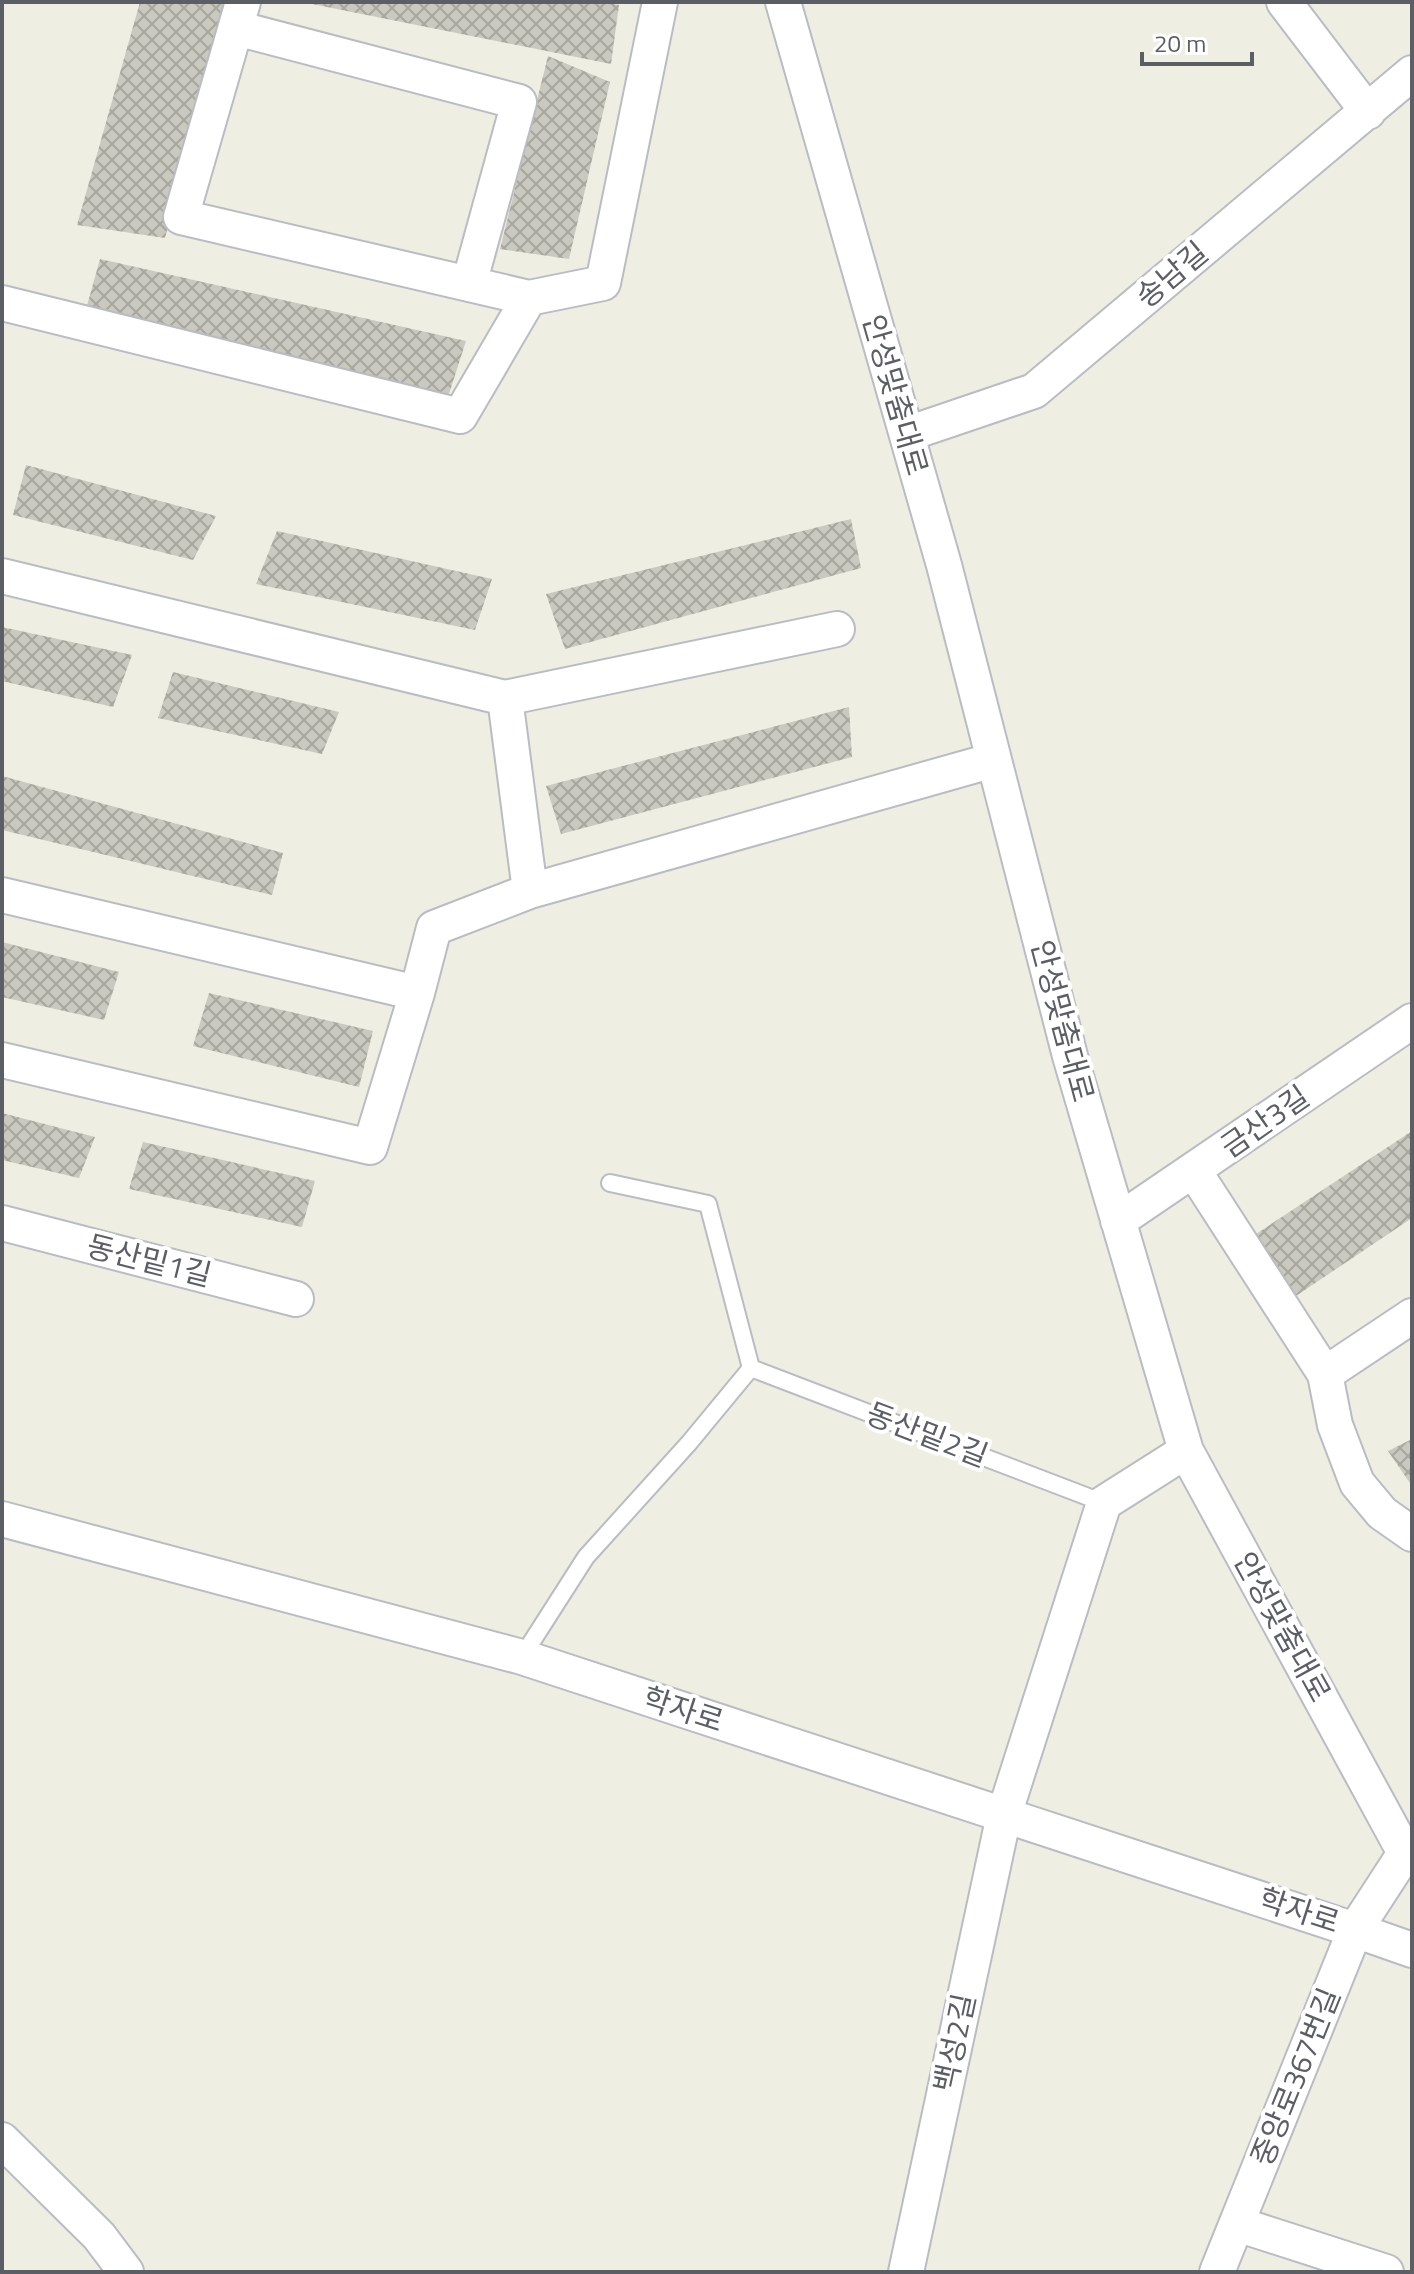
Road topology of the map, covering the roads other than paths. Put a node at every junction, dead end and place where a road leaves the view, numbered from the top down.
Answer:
1 (660, 2) edge
2 (783, 2) edge
3 (1284, 2) edge
4 (239, 15) edge
5 (1412, 73) edge
6 (1368, 112) junction
7 (469, 284) junction
8 (529, 298) junction
9 (2, 303) edge
10 (907, 434) junction
11 (2, 576) edge
12 (837, 629) dead end
13 (505, 698) junction
14 (994, 760) junction
15 (530, 891) junction
16 (2, 895) edge
17 (417, 993) junction
18 (1412, 1021) edge
19 (2, 1060) edge
20 (1194, 1171) junction
21 (610, 1183) dead end
22 (1118, 1221) junction
23 (2, 1223) edge
24 (296, 1299) dead end
25 (1412, 1316) edge
26 (751, 1368) junction
27 (1325, 1374) junction
28 (1186, 1451) junction
29 (1104, 1503) junction
30 (2, 1519) edge
31 (1412, 1534) edge
32 (522, 1657) junction
33 (1004, 1815) junction
34 (1408, 1851) edge
35 (1355, 1930) junction
36 (1412, 1950) edge
37 (2, 2140) edge
38 (1237, 2224) junction
39 (126, 2272) edge
40 (906, 2272) edge
41 (1217, 2272) edge
42 (1386, 2272) edge

1 - 8 street
2 - 10 street, 안성맞춤대로
3 - 6 street
4 - 7 street
4 - 7 street
5 - 6 street, 송남길
6 - 10 street, 송남길
7 - 8 street
8 - 9 street
10 - 14 street, 안성맞춤대로
11 - 13 street
12 - 13 street
13 - 15 street
14 - 15 street
14 - 22 street, 안성맞춤대로
15 - 17 street
16 - 17 street
17 - 19 street
18 - 20 street, 금산3길
20 - 22 street, 금산3길
20 - 27 street
21 - 26 lane
22 - 28 street, 안성맞춤대로
23 - 24 street, 동산밑1길
25 - 27 street
26 - 29 lane, 동산밑2길
26 - 32 lane
27 - 31 street
28 - 29 street
28 - 34 street, 안성맞춤대로
29 - 33 street
30 - 32 street, 학자로
32 - 33 street, 학자로
33 - 35 street, 학자로
33 - 40 street, 백성2길
34 - 35 street, 안성맞춤대로
35 - 36 street
35 - 38 street, 중앙로367번길
37 - 39 street
38 - 41 street, 중앙로367번길
38 - 42 street

